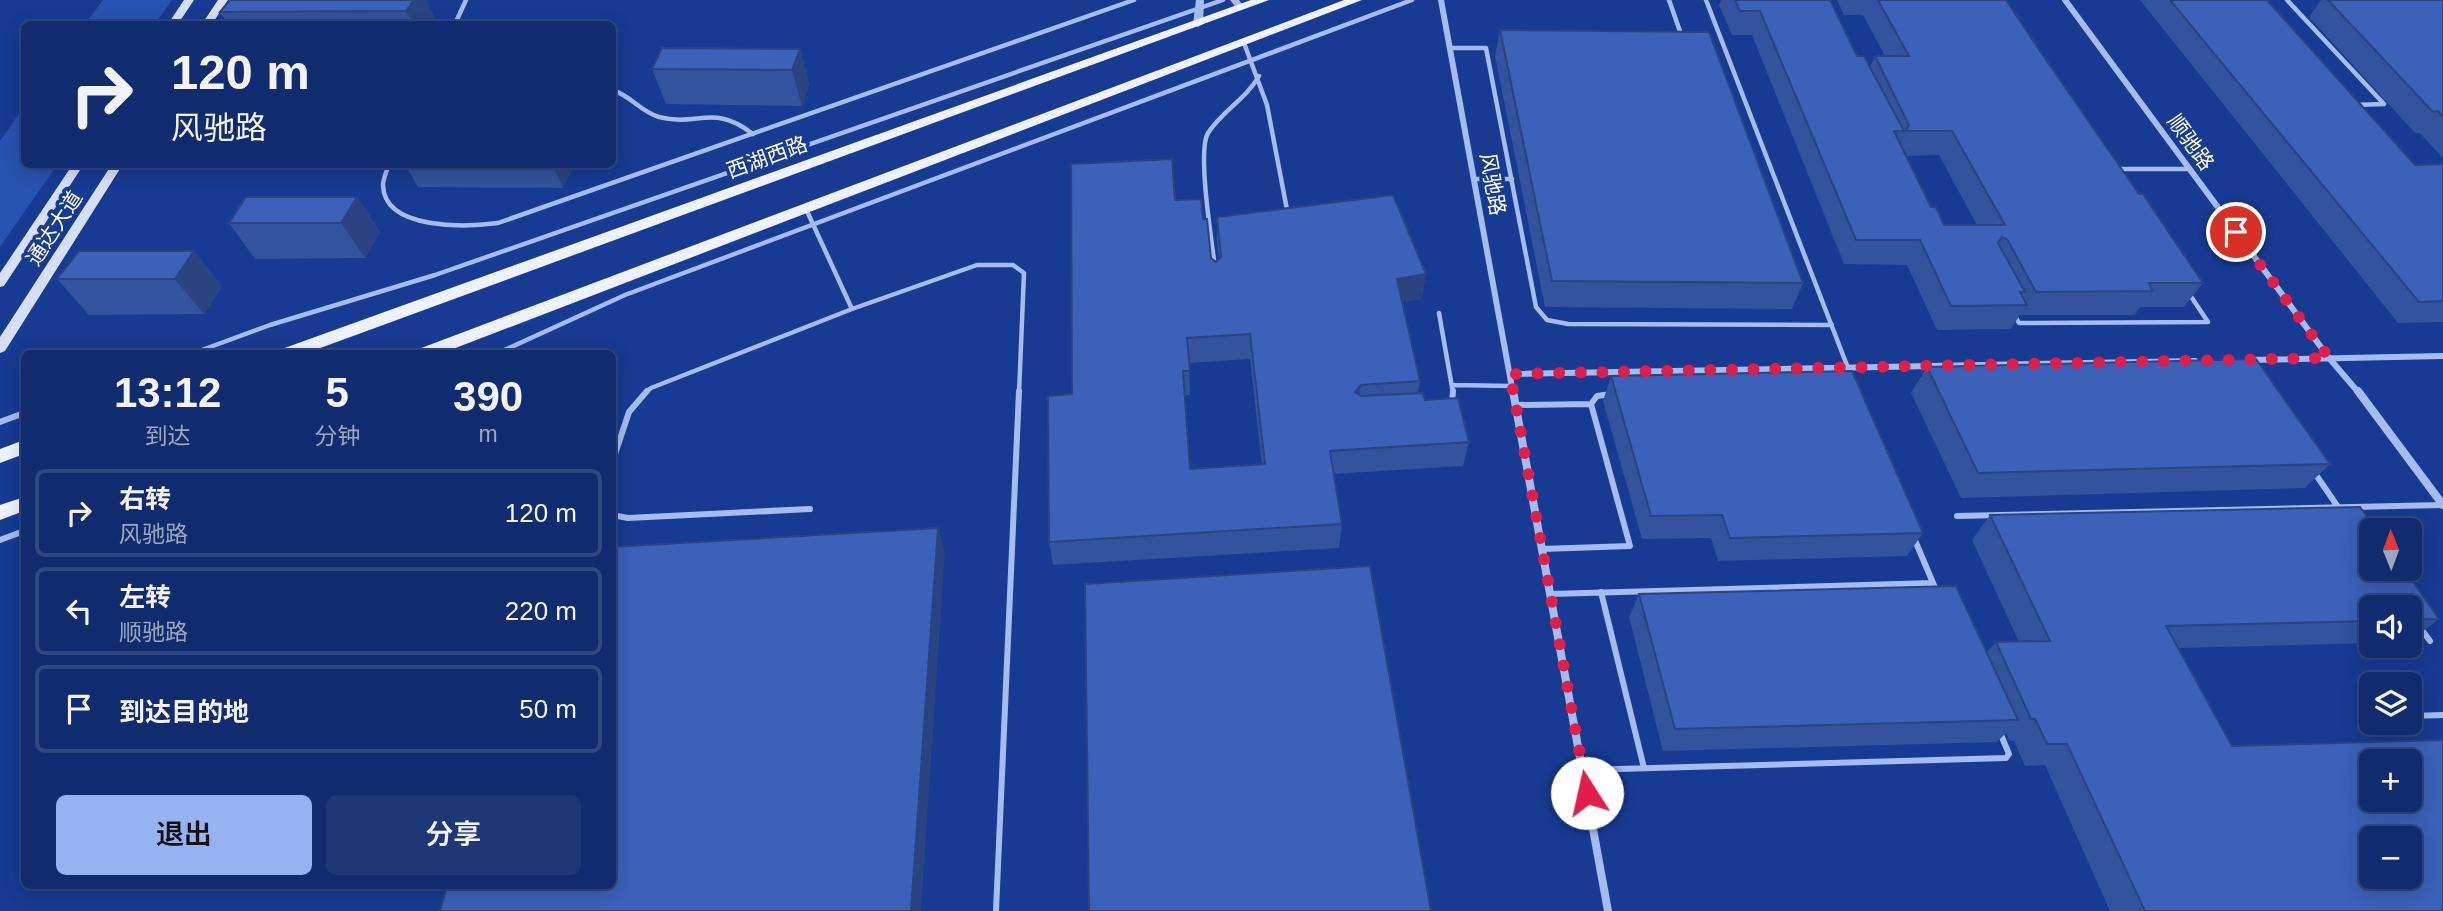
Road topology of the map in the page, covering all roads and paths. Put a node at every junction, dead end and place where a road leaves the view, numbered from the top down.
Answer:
1 (189, 0) edge
2 (223, 0) edge
3 (467, 0) edge
4 (1135, 0) edge
5 (1223, 0) edge
6 (1263, 0) edge
7 (1356, 0) edge
8 (1412, 0) edge
9 (1441, 0) edge
10 (1669, 0) edge
11 (1706, 0) edge
12 (2064, 0) edge
13 (2287, 0) edge
14 (1237, 4) edge
15 (1199, 11) edge
16 (175, 21) edge
17 (209, 21) edge
18 (456, 21) edge
19 (1244, 43) junction
20 (1450, 48) junction
21 (1486, 48) junction
22 (1499, 48) edge
23 (1686, 48) edge
24 (1252, 59) junction
25 (1259, 76) junction
26 (616, 91) edge
27 (2350, 105) edge
28 (753, 134) junction
29 (2111, 159) edge
30 (76, 168) edge
31 (115, 168) edge
32 (388, 168) edge
33 (2189, 169) junction
34 (1474, 179) junction
35 (1512, 179) junction
36 (806, 209) junction
37 (1289, 220) edge
38 (813, 224) junction
39 (1215, 269) edge
40 (0, 283) edge
41 (2186, 288) edge
42 (852, 309) junction
43 (2013, 312) edge
44 (1439, 313) dead end
45 (1832, 325) junction
46 (0, 348) edge
47 (202, 350) edge
48 (296, 350) edge
49 (433, 350) edge
50 (505, 350) edge
51 (2443, 356) edge
52 (2329, 358) junction
53 (2205, 360) edge
54 (2246, 360) edge
55 (1848, 368) junction
56 (1510, 374) junction
57 (1453, 385) junction
58 (1512, 386) junction
59 (1621, 393) edge
60 (1591, 404) junction
61 (1515, 405) junction
62 (1447, 407) edge
63 (21, 414) edge
64 (0, 422) edge
65 (21, 448) edge
66 (616, 449) edge
67 (0, 456) edge
68 (2306, 461) edge
69 (21, 505) edge
70 (2443, 505) edge
71 (2337, 507) junction
72 (810, 509) dead end
73 (0, 513) edge
74 (616, 516) edge
75 (1957, 516) dead end
76 (2344, 517) edge
77 (21, 532) edge
78 (1912, 534) edge
79 (0, 540) edge
80 (1542, 549) junction
81 (1933, 583) junction
82 (1601, 592) junction
83 (1550, 594) junction
84 (1939, 596) edge
85 (2422, 630) edge
86 (2430, 641) edge
87 (2443, 715) edge
88 (2422, 716) edge
89 (1995, 722) edge
90 (1644, 768) junction
91 (1582, 770) junction
92 (996, 911) edge
93 (1608, 911) edge

1 - 16 main road
2 - 17 main road
3 - 18 lane
4 - 28 lane
5 - 15 lane
6 - 14 main road, 西湖西路
7 - 19 main road
8 - 24 lane
9 - 20 street, 风驰路
10 - 23 lane
11 - 45 lane
12 - 33 street, 顺驰路
13 - 27 lane
14 - 15 main road, 西湖西路
15 - 47 lane
15 - 48 main road, 西湖西路
19 - 24 lane
19 - 36 main road
20 - 21 lane
20 - 34 street, 风驰路
21 - 22 lane
21 - 35 lane
24 - 25 lane
24 - 38 lane
25 - 37 lane
25 - 39 lane
26 - 28 lane
28 - 32 lane
29 - 33 lane
30 - 40 main road, 通达大道
31 - 46 main road, 通达大道
33 - 52 street, 顺驰路
34 - 35 lane
34 - 56 street, 风驰路
35 - 45 lane
36 - 38 lane
36 - 49 main road
38 - 42 lane
38 - 50 lane
41 - 43 lane
42 - 66 lane
42 - 92 lane
44 - 57 lane
45 - 55 lane
51 - 52 street
52 - 54 street
52 - 70 street, 顺驰路
53 - 55 street
55 - 56 street
56 - 58 street, 风驰路
57 - 58 lane
57 - 62 lane
58 - 61 street, 风驰路
59 - 60 lane
60 - 61 lane
60 - 80 lane
61 - 80 street, 风驰路
63 - 64 lane
65 - 67 main road
68 - 71 lane
69 - 73 main road
70 - 71 lane
71 - 75 lane
71 - 76 lane
72 - 74 lane
77 - 79 lane
78 - 81 lane
80 - 83 street, 风驰路
81 - 82 lane
81 - 84 lane
82 - 83 lane
82 - 90 lane
83 - 91 street, 风驰路
85 - 86 lane
87 - 88 lane
89 - 90 lane
90 - 91 lane
91 - 93 street, 风驰路

